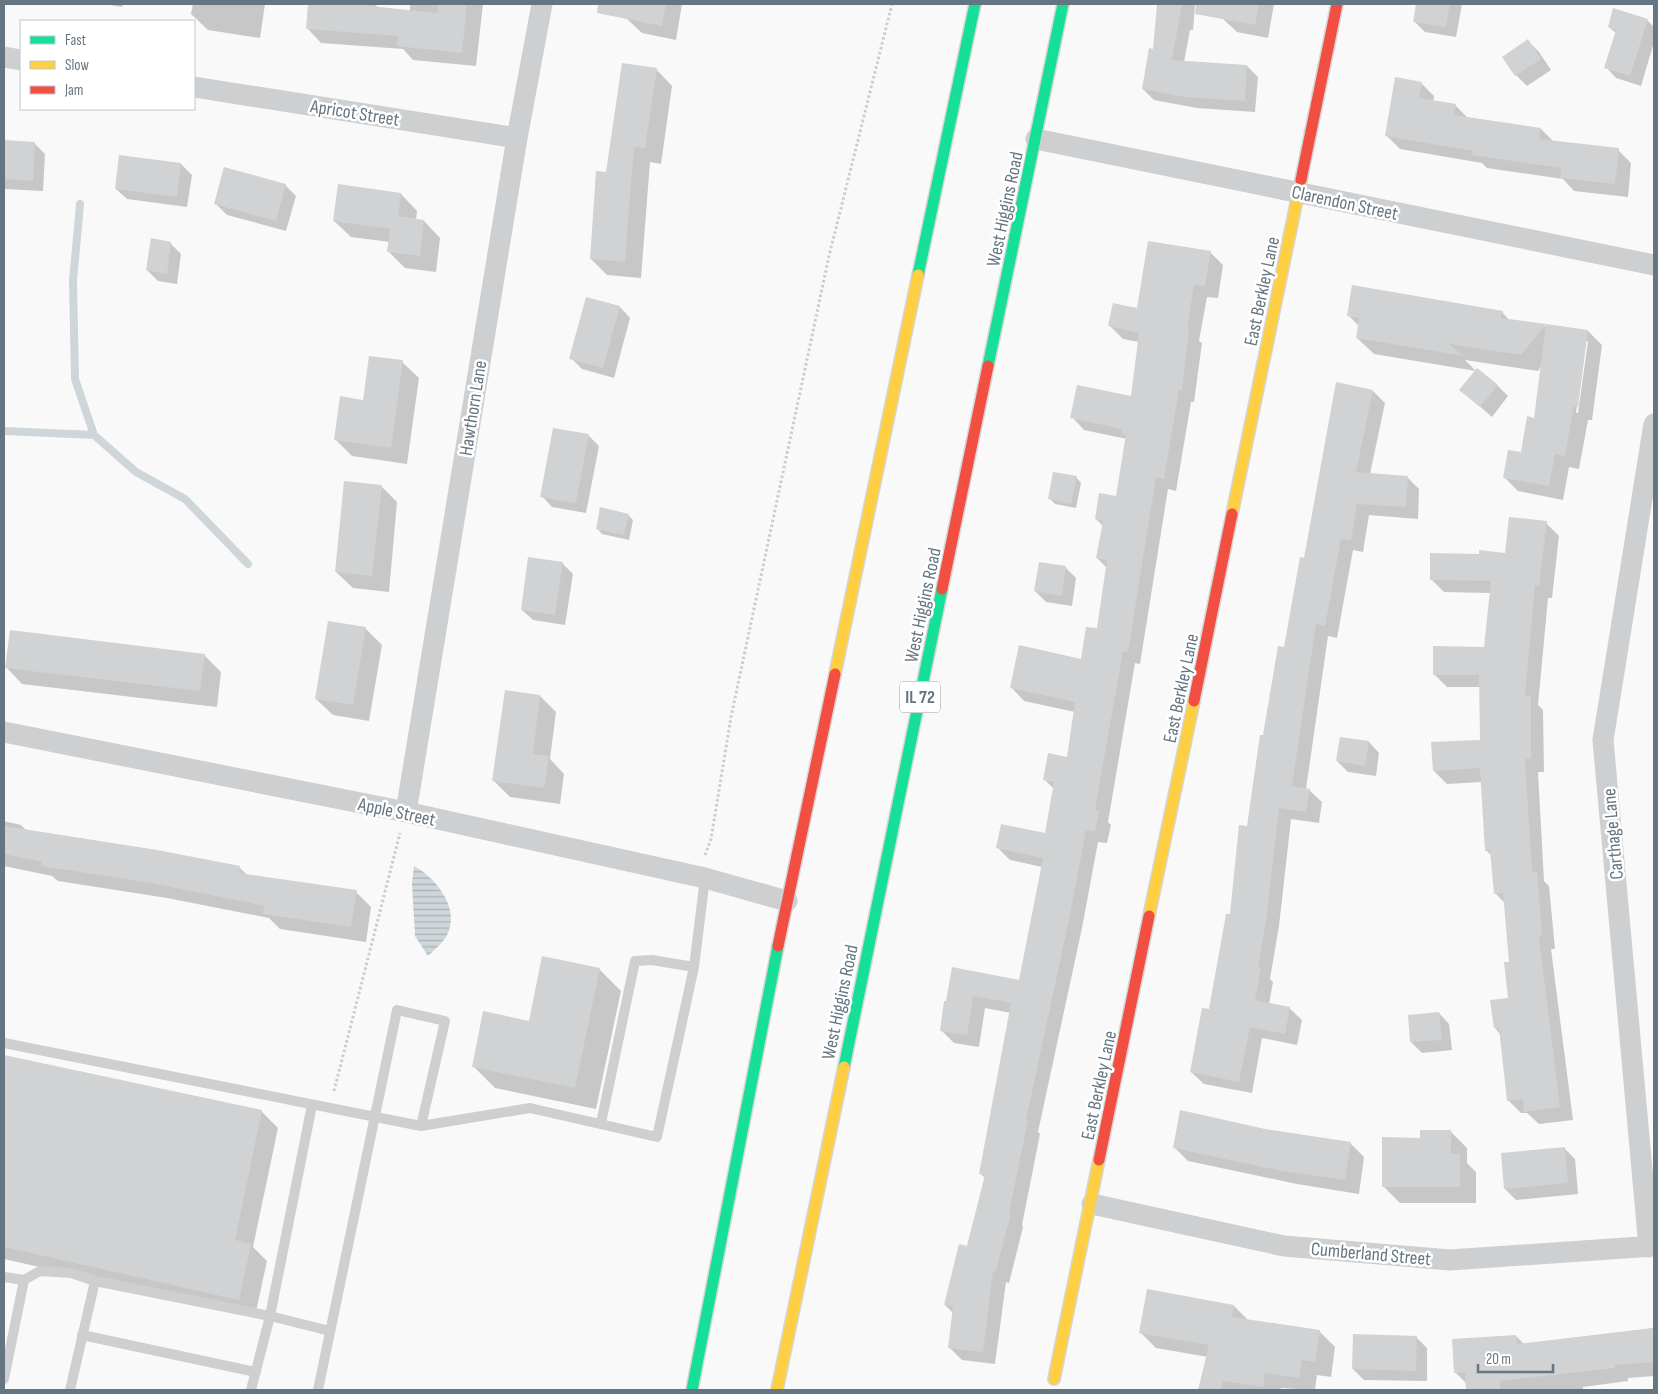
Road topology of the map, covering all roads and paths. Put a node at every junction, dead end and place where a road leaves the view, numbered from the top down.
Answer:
1 (542, 4) edge
2 (892, 4) edge
3 (975, 4) edge
4 (1063, 4) edge
5 (1337, 4) edge
6 (4, 57) edge
7 (20, 60) edge
8 (195, 87) edge
9 (517, 138) junction
10 (1036, 139) junction
11 (1299, 193) junction
12 (1654, 265) edge
13 (1654, 424) edge
14 (4, 732) edge
15 (406, 812) junction
16 (705, 878) junction
17 (787, 901) junction
18 (694, 967) junction
19 (4, 1043) edge
20 (312, 1105) junction
21 (331, 1109) junction
22 (373, 1118) junction
23 (601, 1123) junction
24 (421, 1126) junction
25 (1092, 1204) junction
26 (1651, 1246) edge
27 (4, 1277) edge
28 (24, 1280) junction
29 (95, 1281) junction
30 (270, 1316) junction
31 (330, 1331) junction
32 (82, 1335) junction
33 (783, 1359) junction
34 (256, 1372) junction
35 (4, 1379) edge
36 (1054, 1379) dead end
37 (70, 1390) edge
38 (251, 1390) edge
39 (318, 1390) edge
40 (692, 1390) edge
41 (777, 1390) edge
42 (787, 1390) edge

1 - 9 street, Hawthorn Lane
2 - 16 path
3 - 17 main road
4 - 10 main road, West Higgins Road / IL 72
5 - 11 main road, East Berkley Lane
6 - 7 street
8 - 9 street, Apricot Street
9 - 15 street, Hawthorn Lane
10 - 11 street, Clarendon Street
10 - 33 main road, West Higgins Road / IL 72
11 - 12 street, Clarendon Street
11 - 25 main road, East Berkley Lane
13 - 26 street, Carthage Lane
14 - 15 street, Apple Street
15 - 16 street, Apple Street
15 - 21 path
16 - 17 street, Apple Street
16 - 18 lane
17 - 40 main road
18 - 23 lane
18 - 23 lane
19 - 20 lane
20 - 21 lane
20 - 30 lane
21 - 22 lane
22 - 24 lane
22 - 24 lane
22 - 31 lane
23 - 24 lane
25 - 26 street, Cumberland Street
25 - 36 main road, East Berkley Lane
27 - 28 lane
28 - 29 lane
28 - 35 lane
29 - 30 lane
29 - 32 lane
30 - 31 lane
30 - 34 lane
31 - 39 lane
32 - 34 lane
32 - 37 lane
33 - 41 main road, West Higgins Road / IL 72
33 - 42 main road
34 - 38 lane

